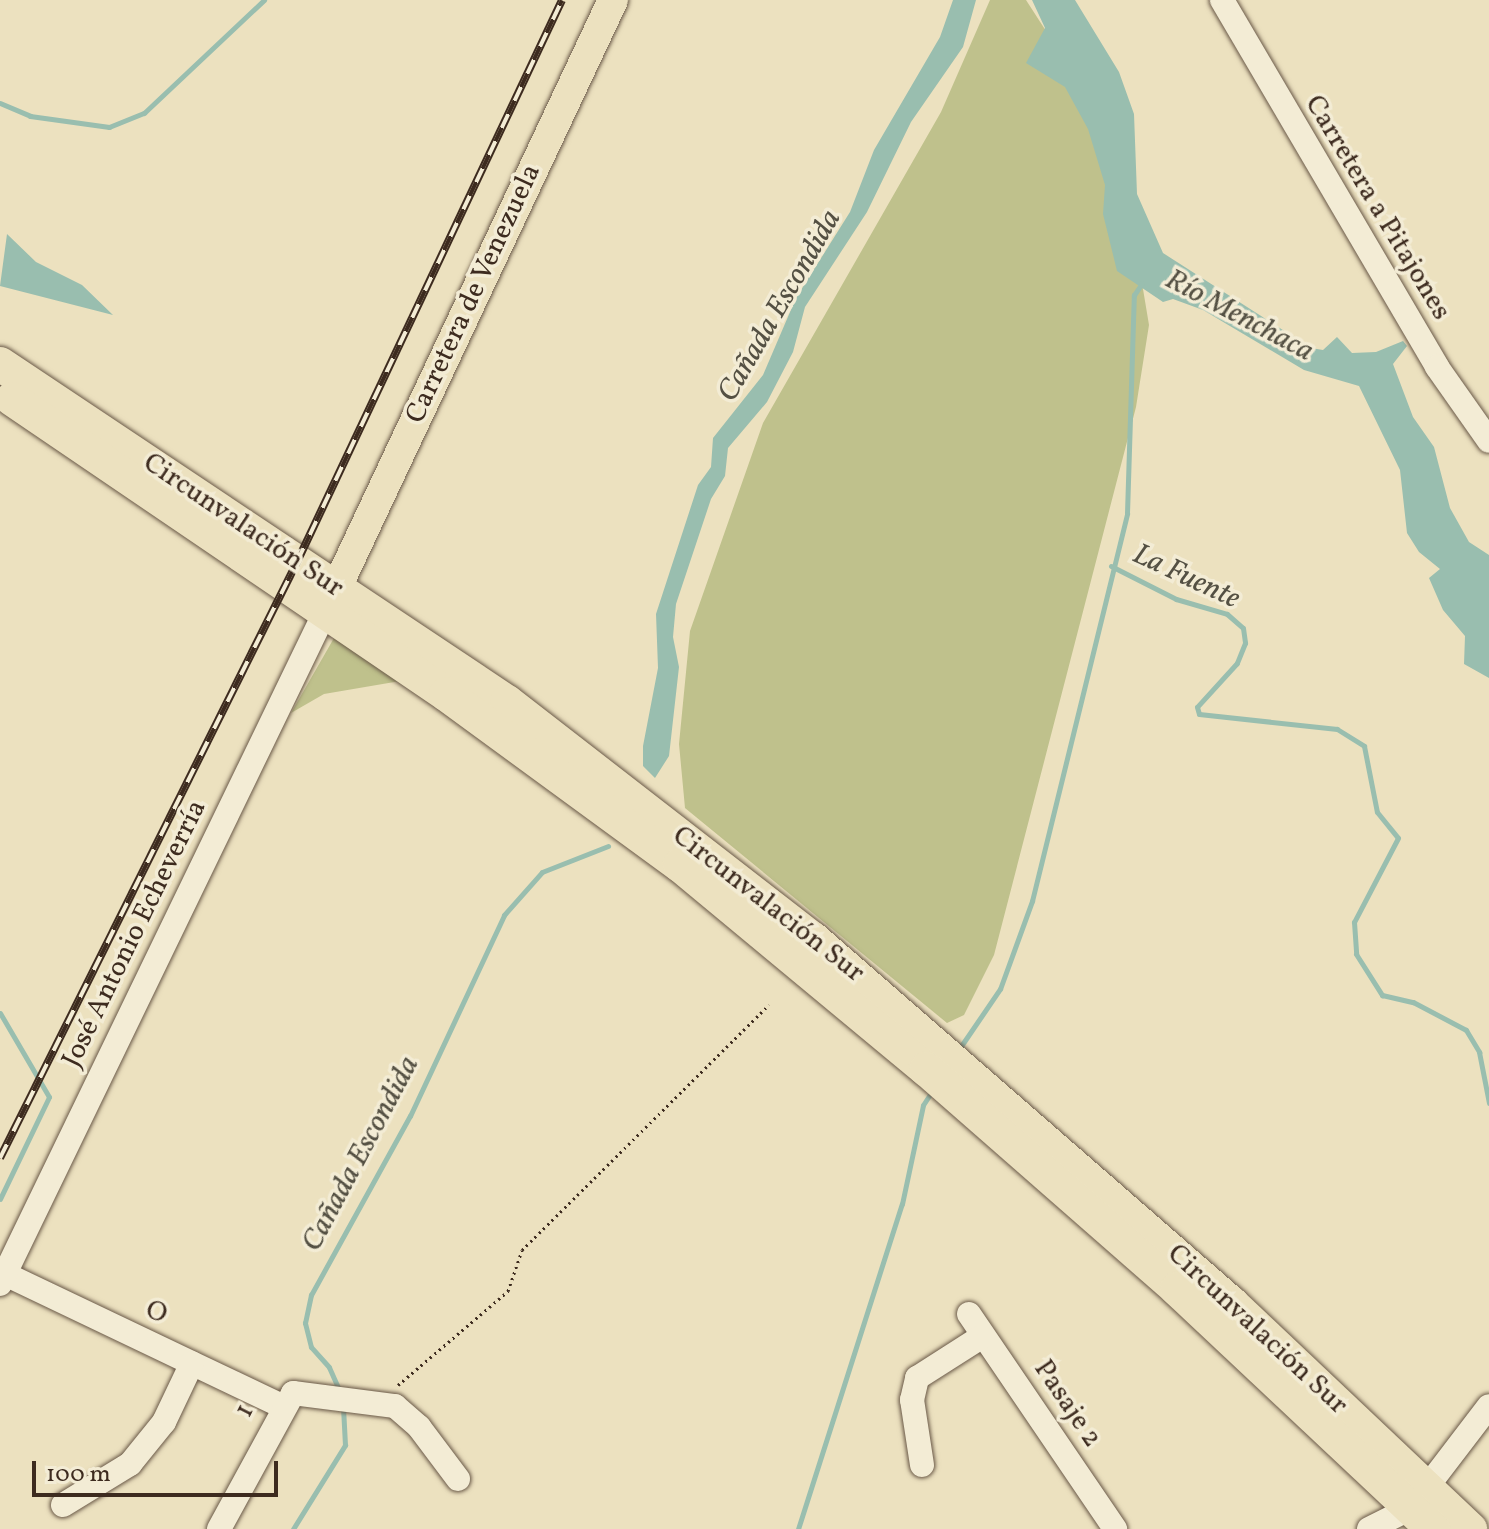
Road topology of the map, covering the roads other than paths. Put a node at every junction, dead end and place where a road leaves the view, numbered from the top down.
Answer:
1 (613, 0) edge
2 (1222, 0) edge
3 (0, 364) edge
4 (0, 391) edge
5 (1489, 441) edge
6 (330, 600) junction
7 (2, 1279) edge
8 (969, 1314) dead end
9 (981, 1337) junction
10 (192, 1363) junction
11 (282, 1406) junction
12 (1489, 1406) edge
13 (922, 1465) dead end
14 (458, 1479) dead end
15 (63, 1505) dead end
16 (1424, 1509) edge
17 (1110, 1527) edge
18 (219, 1529) edge
19 (1369, 1529) edge
20 (1470, 1529) edge

1 - 6 main road, Carretera de Venezuela
2 - 5 street, Carretera a Pitajones
3 - 6 highway, Circunvalación Sur
4 - 6 highway, Circunvalación Sur
6 - 7 street, José Antonio Echeverría
6 - 16 highway, Circunvalación Sur
7 - 10 street, O
8 - 9 street, Pasaje 2
9 - 13 street
9 - 17 street, Pasaje 2
10 - 11 street, O
10 - 15 street
11 - 14 street
11 - 18 street, 1
12 - 16 street
16 - 19 street
16 - 20 highway, Circunvalación Sur

